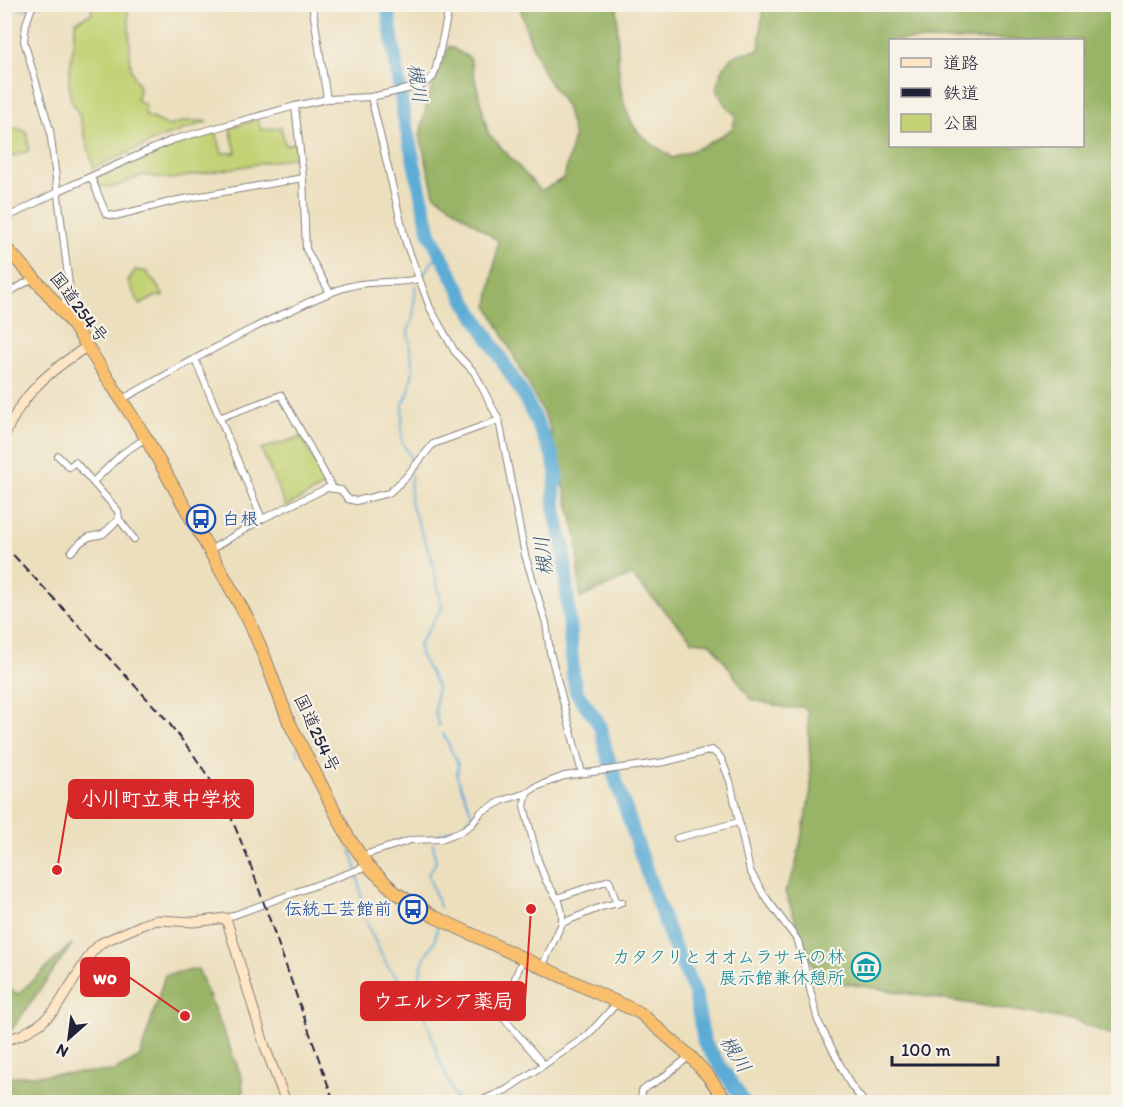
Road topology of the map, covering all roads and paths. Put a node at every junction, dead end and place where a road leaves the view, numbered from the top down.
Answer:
1 (33, 4) edge
2 (312, 4) edge
3 (450, 4) edge
4 (373, 97) junction
5 (327, 99) junction
6 (295, 106) junction
7 (91, 177) junction
8 (303, 178) junction
9 (57, 193) junction
10 (4, 219) edge
11 (4, 246) edge
12 (34, 278) junction
13 (419, 279) junction
14 (330, 293) junction
15 (4, 295) edge
16 (62, 309) junction
17 (88, 346) junction
18 (195, 358) junction
19 (121, 400) junction
20 (219, 418) junction
21 (499, 420) junction
22 (8, 421) edge
23 (4, 437) edge
24 (146, 438) junction
25 (58, 456) dead end
26 (93, 482) junction
27 (332, 487) junction
28 (119, 519) junction
29 (262, 519) junction
30 (134, 539) dead end
31 (210, 550) junction
32 (71, 552) dead end
33 (582, 773) junction
34 (527, 793) junction
35 (739, 822) junction
36 (677, 838) dead end
37 (364, 861) junction
38 (557, 898) junction
39 (226, 918) junction
40 (562, 923) junction
41 (523, 958) junction
42 (542, 967) junction
43 (619, 1001) junction
44 (4, 1041) edge
45 (690, 1056) junction
46 (544, 1065) junction
47 (286, 1102) edge
48 (478, 1102) edge
49 (641, 1102) edge
50 (727, 1102) edge
51 (864, 1102) edge

1 - 9 street
2 - 5 street
3 - 4 street
4 - 5 street
4 - 13 street
5 - 6 street
6 - 7 street
6 - 8 street
7 - 8 street
7 - 9 street
8 - 14 street
9 - 10 street
9 - 16 street
11 - 12 highway, 国道254号
12 - 15 street
12 - 16 highway, 国道254号
13 - 14 street
13 - 21 street
14 - 18 street
16 - 17 highway, 国道254号
17 - 19 highway, 国道254号
17 - 22 street
18 - 19 street
18 - 20 street
19 - 24 highway, 国道254号
20 - 27 street
20 - 29 street
21 - 27 street
21 - 33 street
22 - 23 street
24 - 26 street
24 - 31 highway, 国道254号
25 - 26 street
26 - 28 street
27 - 29 street
28 - 30 street
28 - 32 street
29 - 31 street
31 - 37 highway, 国道254号
33 - 34 street
33 - 35 street
34 - 37 street
34 - 38 street
35 - 36 street
35 - 51 street
37 - 39 street
37 - 41 highway, 国道254号
38 - 40 street
38 - 40 street
39 - 44 street
39 - 47 street
40 - 42 street
41 - 42 highway, 国道254号
41 - 46 street
42 - 43 highway, 国道254号
43 - 45 highway, 国道254号
43 - 46 street
45 - 49 street
45 - 50 highway, 国道254号
46 - 48 street

